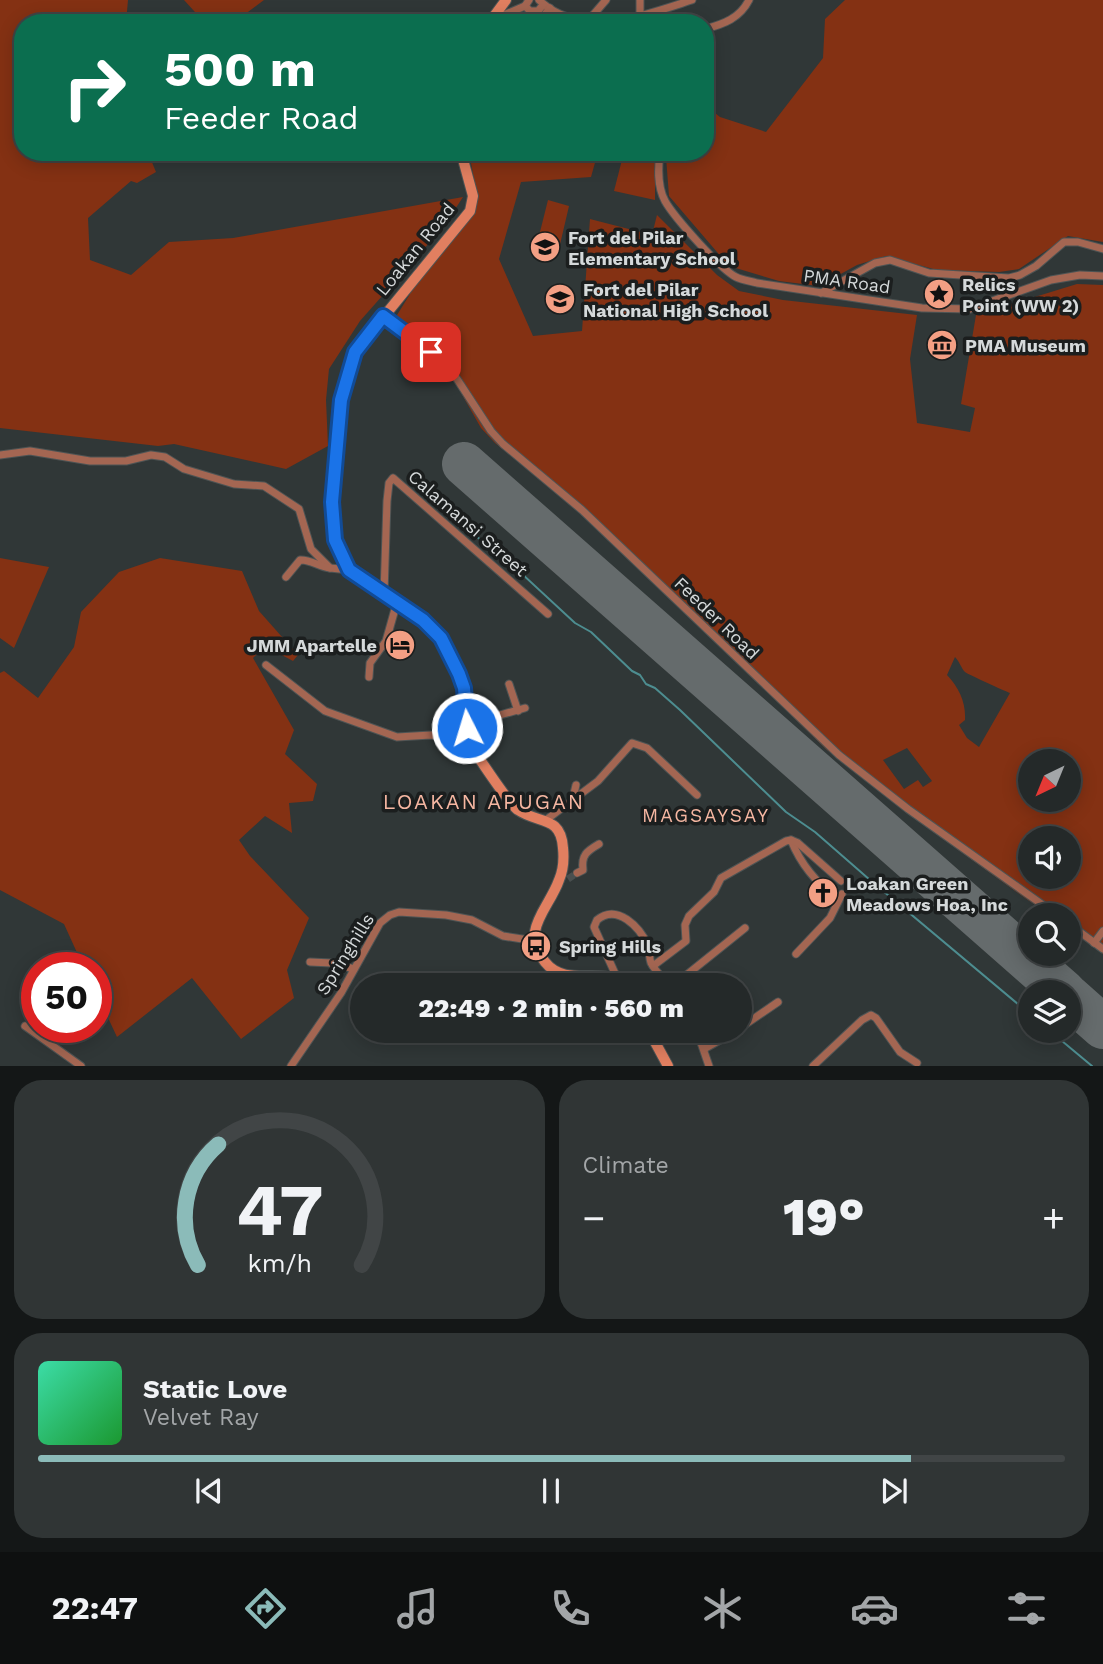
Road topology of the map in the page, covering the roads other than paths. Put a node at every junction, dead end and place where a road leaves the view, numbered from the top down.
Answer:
1 (506, 0) edge
2 (607, 0) edge
3 (692, 0) edge
4 (749, 0) edge
5 (527, 3) edge
6 (544, 4) edge
7 (495, 14) edge
8 (504, 14) edge
9 (565, 14) edge
10 (594, 14) edge
11 (646, 14) edge
12 (714, 26) edge
13 (463, 161) edge
14 (660, 161) edge
15 (1103, 249) edge
16 (1103, 276) edge
17 (820, 293) junction
18 (383, 316) junction
19 (0, 455) edge
20 (330, 568) junction
21 (349, 570) junction
22 (286, 577) dead end
23 (384, 594) junction
24 (397, 602) junction
25 (548, 614) dead end
26 (266, 665) dead end
27 (369, 677) dead end
28 (509, 684) dead end
29 (468, 724) junction
30 (468, 740) junction
31 (576, 785) dead end
32 (697, 795) dead end
33 (572, 799) junction
34 (546, 820) junction
35 (791, 840) junction
36 (599, 844) dead end
37 (576, 873) tunnel mouth
38 (841, 881) dead end
39 (1040, 903) edge
40 (745, 928) dead end
41 (1103, 931) edge
42 (1081, 933) edge
43 (535, 941) junction
44 (1094, 943) junction
45 (1103, 949) edge
46 (796, 954) dead end
47 (310, 962) dead end
48 (653, 966) junction
49 (354, 969) junction
50 (559, 973) edge
51 (616, 973) edge
52 (659, 973) edge
53 (689, 973) edge
54 (778, 1002) dead end
55 (752, 1020) edge
56 (49, 1043) edge
57 (656, 1043) edge
58 (702, 1043) edge
59 (715, 1043) edge
60 (704, 1049) junction
61 (918, 1063) edge
62 (81, 1066) edge
63 (291, 1066) edge
64 (668, 1066) edge
65 (709, 1066) edge
66 (813, 1066) edge

1 - 7 main road
2 - 10 street
3 - 11 street
4 - 12 street
5 - 6 street
5 - 8 street
6 - 9 street
13 - 18 main road, Loakan Road
14 - 17 street, PMA Road
15 - 17 street
16 - 17 street, PMA Road
18 - 21 main road, Loakan Road
18 - 39 street, Feeder Road
19 - 20 street
20 - 21 street
20 - 22 street
21 - 23 main road
23 - 24 main road
23 - 25 street, Calamansi Street
24 - 27 street
24 - 29 main road
26 - 30 street
28 - 29 street
29 - 30 main road
30 - 34 main road
31 - 33 street
32 - 33 street
33 - 34 street
34 - 43 main road
35 - 38 street
35 - 46 street
35 - 48 street
36 - 37 street
40 - 53 street
41 - 44 street
42 - 44 street
43 - 49 street, Springhills
43 - 50 main road
44 - 45 street
47 - 49 street
48 - 51 street
48 - 52 street
49 - 63 street, Springhills
54 - 55 street
56 - 62 street
57 - 64 main road
58 - 60 street
59 - 60 street
60 - 65 street
61 - 66 street

